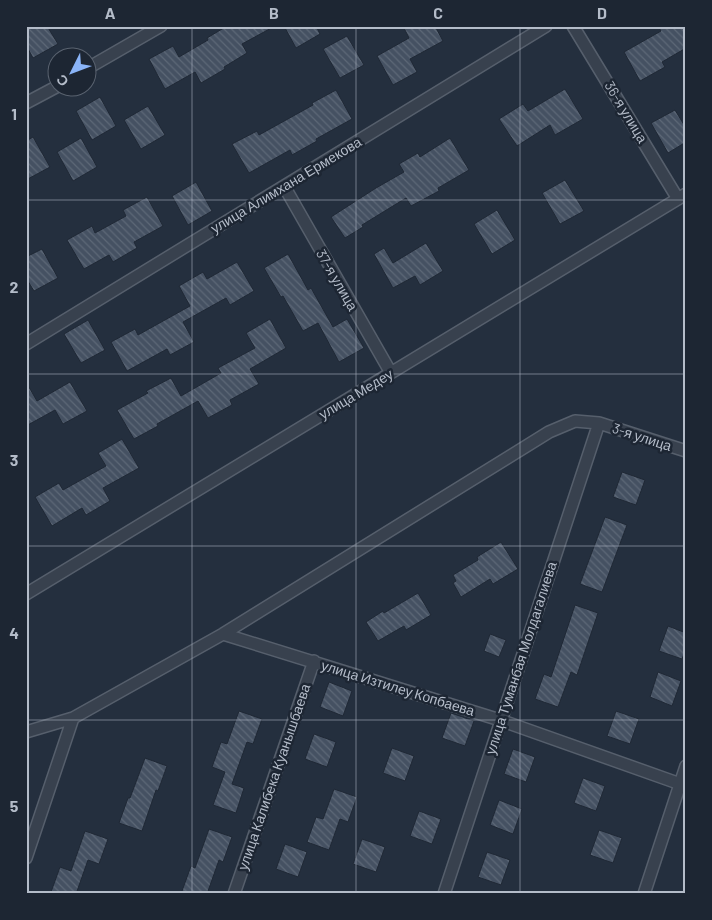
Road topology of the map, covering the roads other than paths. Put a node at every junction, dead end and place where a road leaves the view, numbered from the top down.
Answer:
1 (161, 26) edge
2 (546, 26) edge
3 (573, 26) edge
4 (98, 62) edge
5 (48, 92) edge
6 (26, 104) edge
7 (284, 186) junction
8 (682, 196) edge
9 (26, 344) edge
10 (391, 373) junction
11 (599, 423) junction
12 (686, 451) edge
13 (26, 594) edge
14 (223, 634) junction
15 (314, 661) junction
16 (72, 718) junction
17 (500, 720) junction
18 (26, 732) edge
19 (686, 766) edge
20 (683, 785) edge
21 (26, 858) edge
22 (234, 894) edge
23 (444, 894) edge
24 (644, 894) edge

1 - 4 street
2 - 7 street, улица Алимхана Ермекова
3 - 8 street, 36-я улица
5 - 6 street
7 - 9 street, улица Алимхана Ермекова
7 - 10 street, 37-я улица
8 - 10 street, улица Медеу
10 - 13 street, улица Медеу
11 - 12 street, 3-я улица
11 - 14 street
11 - 17 street, улица Туманбая Молдагалиева
14 - 15 street, улица Изтилеу Копбаева
14 - 16 street
15 - 17 street, улица Изтилеу Копбаева
15 - 22 street, улица Калибека Куанышбаева
16 - 18 street
16 - 21 street
17 - 20 street, улица Изтилеу Копбаева
17 - 23 street, улица Туманбая Молдагалиева
19 - 20 street
20 - 24 street

